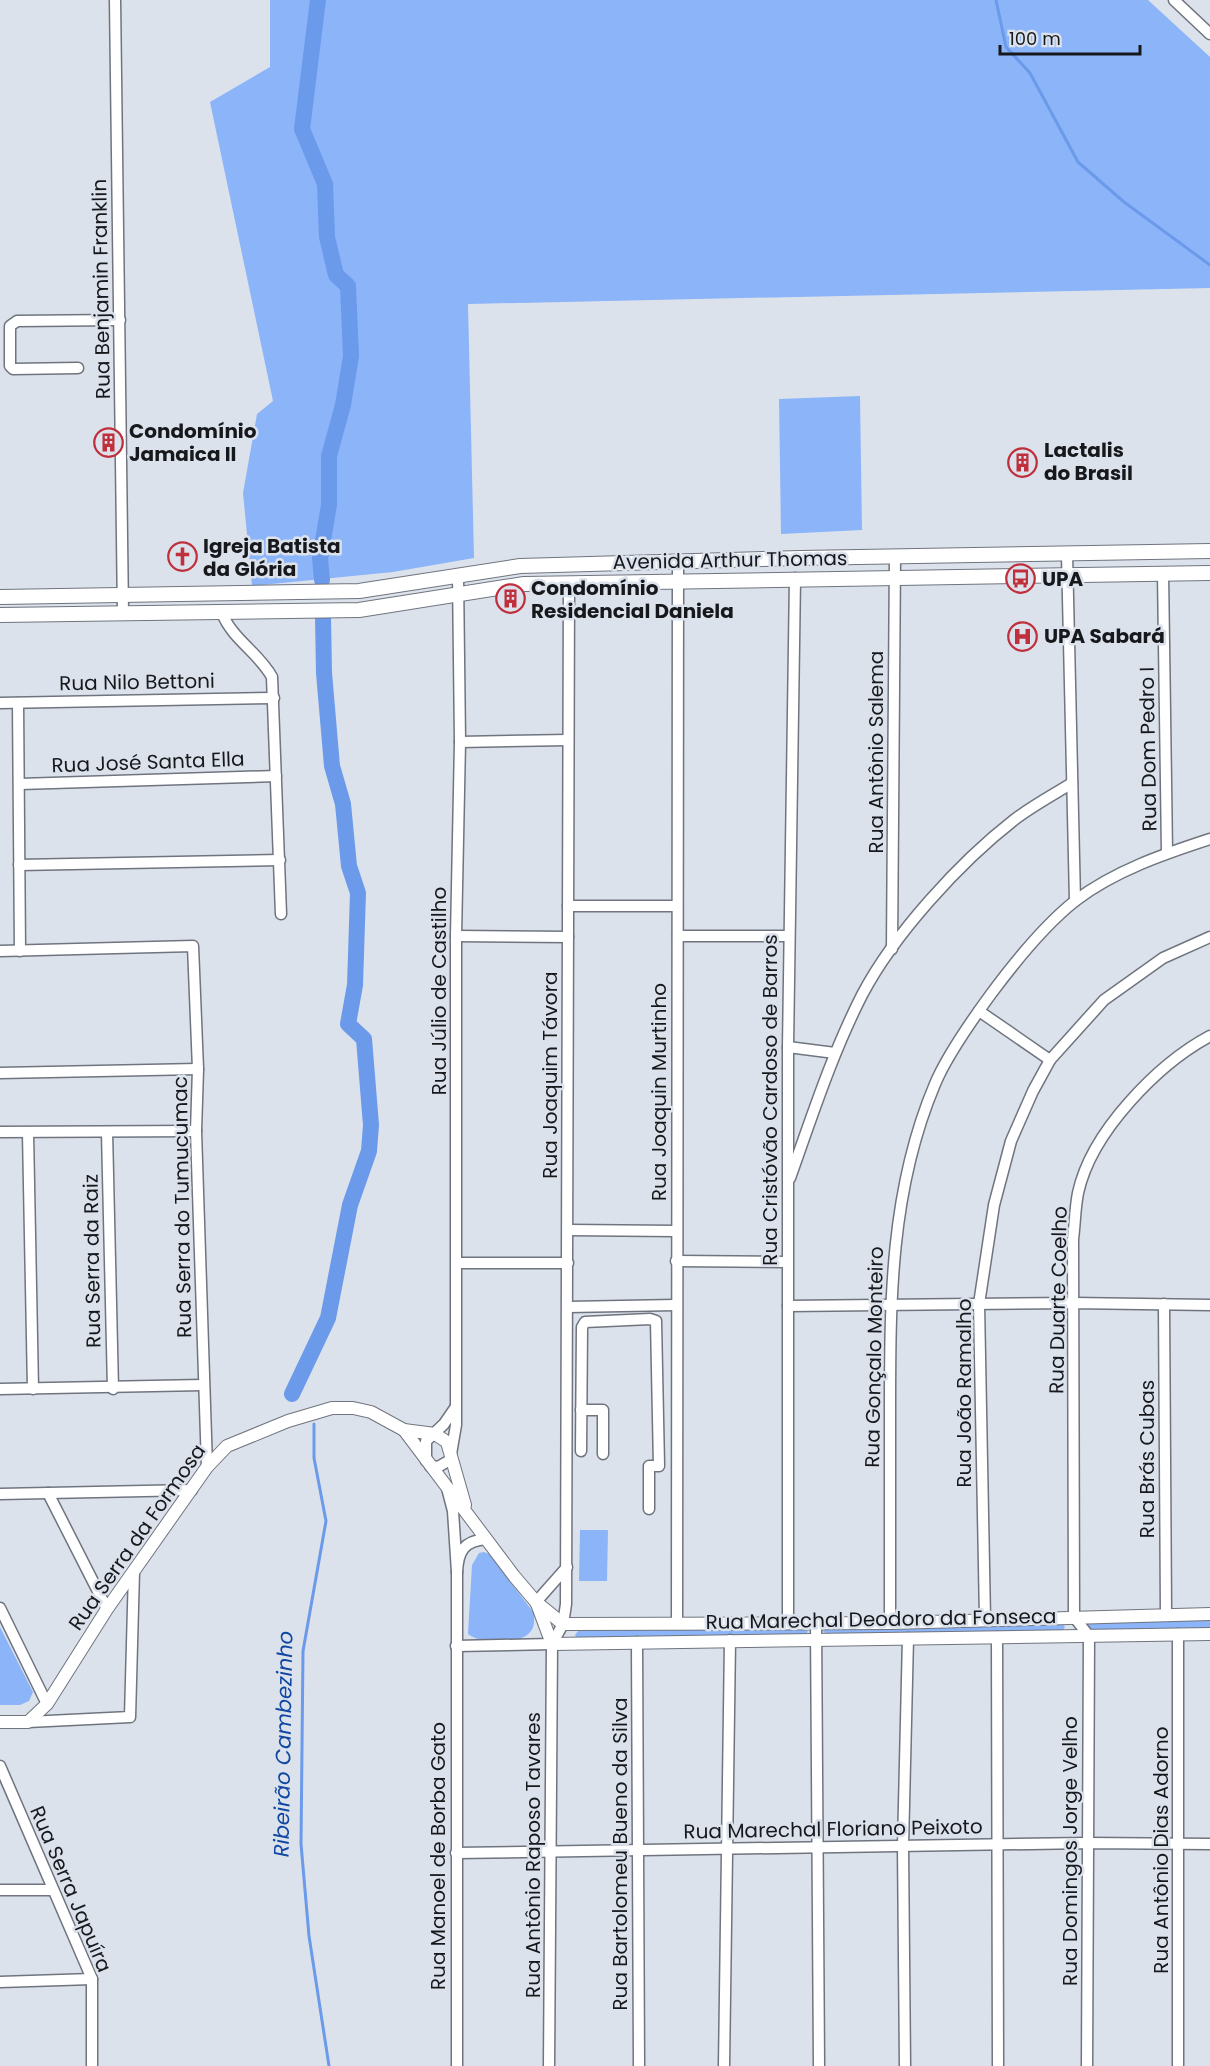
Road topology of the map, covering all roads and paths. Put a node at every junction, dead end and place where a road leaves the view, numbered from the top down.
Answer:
1 (115, 0) edge
2 (1174, 0) edge
3 (1210, 34) edge
4 (120, 320) junction
5 (78, 368) dead end
6 (1210, 552) edge
7 (1067, 554) junction
8 (895, 556) junction
9 (678, 562) junction
10 (1163, 573) junction
11 (1210, 573) edge
12 (1068, 574) junction
13 (458, 576) junction
14 (895, 576) junction
15 (795, 578) junction
16 (676, 581) junction
17 (569, 583) junction
18 (123, 594) junction
19 (459, 595) junction
20 (0, 597) edge
21 (222, 613) junction
22 (123, 614) junction
23 (0, 615) edge
24 (274, 698) junction
25 (0, 703) edge
26 (18, 703) junction
27 (568, 740) junction
28 (460, 742) junction
29 (276, 776) junction
30 (1072, 783) junction
31 (20, 784) junction
32 (1210, 839) edge
33 (1167, 852) junction
34 (280, 860) junction
35 (19, 865) junction
36 (1075, 901) junction
37 (568, 906) junction
38 (677, 906) junction
39 (281, 914) dead end
40 (456, 936) junction
41 (678, 936) junction
42 (789, 936) junction
43 (568, 937) junction
44 (1210, 937) edge
45 (892, 948) junction
46 (0, 951) edge
47 (20, 951) junction
48 (979, 1011) junction
49 (1210, 1036) edge
50 (788, 1047) junction
51 (835, 1053) junction
52 (1050, 1060) junction
53 (198, 1069) junction
54 (0, 1073) edge
55 (196, 1131) junction
56 (0, 1132) edge
57 (107, 1132) junction
58 (28, 1133) junction
59 (787, 1187) junction
60 (568, 1230) junction
61 (676, 1231) junction
62 (676, 1261) junction
63 (787, 1262) junction
64 (457, 1263) junction
65 (568, 1263) junction
66 (1073, 1303) junction
67 (979, 1304) junction
68 (1164, 1304) junction
69 (676, 1305) junction
70 (890, 1305) junction
71 (1210, 1305) edge
72 (626, 1306) junction
73 (788, 1306) junction
74 (568, 1308) junction
75 (626, 1320) junction
76 (203, 1385) junction
77 (0, 1389) edge
78 (33, 1389) junction
79 (113, 1389) junction
80 (455, 1407) junction
81 (581, 1410) junction
82 (404, 1430) junction
83 (432, 1434) junction
84 (581, 1451) dead end
85 (452, 1452) junction
86 (603, 1454) dead end
87 (428, 1463) junction
88 (207, 1467) junction
89 (447, 1488) junction
90 (192, 1490) junction
91 (48, 1493) junction
92 (0, 1494) edge
93 (649, 1509) dead end
94 (471, 1519) junction
95 (486, 1539) junction
96 (567, 1567) junction
97 (134, 1571) junction
98 (457, 1572) junction
99 (536, 1602) junction
100 (0, 1608) edge
101 (107, 1609) junction
102 (1166, 1614) junction
103 (1210, 1614) edge
104 (1074, 1617) junction
105 (985, 1619) junction
106 (788, 1623) junction
107 (816, 1623) junction
108 (890, 1623) junction
109 (563, 1624) junction
110 (677, 1624) junction
111 (1179, 1634) junction
112 (1210, 1634) edge
113 (1089, 1636) junction
114 (997, 1637) junction
115 (908, 1638) junction
116 (816, 1639) junction
117 (730, 1640) junction
118 (637, 1642) junction
119 (552, 1644) junction
120 (456, 1646) junction
121 (47, 1704) junction
122 (0, 1722) edge
123 (28, 1722) junction
124 (0, 1766) edge
125 (1087, 1843) junction
126 (1210, 1844) edge
127 (998, 1845) junction
128 (1179, 1845) junction
129 (903, 1846) junction
130 (819, 1848) junction
131 (726, 1849) junction
132 (640, 1851) junction
133 (550, 1852) junction
134 (456, 1853) junction
135 (0, 1890) edge
136 (52, 1890) junction
137 (92, 1979) junction
138 (0, 1982) edge
139 (92, 2066) edge
140 (457, 2066) edge
141 (549, 2066) edge
142 (639, 2066) edge
143 (724, 2066) edge
144 (819, 2066) edge
145 (905, 2066) edge
146 (998, 2066) edge
147 (1087, 2066) edge
148 (1178, 2066) edge

1 - 4 street, Rua Benjamin Franklin
2 - 3 street
4 - 5 street
4 - 18 street, Rua Benjamin Franklin
6 - 7 main road, Avenida Arthur Thomas
7 - 8 main road, Avenida Arthur Thomas
7 - 12 street
8 - 9 main road, Avenida Arthur Thomas
8 - 14 street, Rua Antônio Salema
9 - 13 main road, Avenida Arthur Thomas
9 - 16 street, Rua Joaquin Murtinho
10 - 11 main road, Avenida Arthur Thomas
10 - 12 main road, Avenida Arthur Thomas
10 - 33 street, Rua Dom Pedro I
12 - 14 main road, Avenida Arthur Thomas
12 - 30 street
13 - 18 main road, Avenida Arthur Thomas
13 - 19 street, Rua Júlio de Castilho
14 - 15 main road, Avenida Arthur Thomas
14 - 45 street, Rua Antônio Salema
15 - 16 main road, Avenida Arthur Thomas
15 - 42 street, Rua Cristóvão Cardoso de Barros
16 - 17 main road, Avenida Arthur Thomas
16 - 38 street, Rua Joaquin Murtinho
17 - 19 main road, Avenida Arthur Thomas
17 - 27 street, Rua Joaquim Távora
18 - 20 main road, Avenida Arthur Thomas
18 - 22 street, Rua Benjamin Franklin
19 - 21 main road, Avenida Arthur Thomas
19 - 28 street, Rua Júlio de Castilho
21 - 22 main road, Avenida Arthur Thomas
21 - 24 street
22 - 23 main road, Avenida Arthur Thomas
24 - 26 street, Rua Nilo Bettoni
24 - 29 street
25 - 26 street, Rua Nilo Bettoni
26 - 31 street
27 - 28 street
27 - 37 street, Rua Joaquim Távora
28 - 40 street, Rua Júlio de Castilho
29 - 31 street, Rua José Santa Ella
29 - 34 street
30 - 36 street
30 - 45 street
31 - 35 street
32 - 33 street, Rua Gonçalo Monteiro
33 - 36 street, Rua Gonçalo Monteiro
34 - 35 street
34 - 39 street
35 - 47 street
36 - 48 street, Rua Gonçalo Monteiro
37 - 38 street
37 - 43 street, Rua Joaquim Távora
38 - 41 street, Rua Joaquin Murtinho
40 - 43 street
40 - 64 street, Rua Júlio de Castilho
41 - 42 street
41 - 61 street, Rua Joaquin Murtinho
42 - 50 street, Rua Cristóvão Cardoso de Barros
43 - 60 street, Rua Joaquim Távora
44 - 52 street, Rua João Ramalho
45 - 51 street
46 - 47 street
47 - 53 street, Rua Serra do Tumucumac
48 - 52 street
48 - 70 street, Rua Gonçalo Monteiro
49 - 66 street, Rua Duarte Coelho
50 - 51 street
50 - 59 street, Rua Cristóvão Cardoso de Barros
51 - 59 street
52 - 67 street, Rua João Ramalho
53 - 54 street
53 - 55 street, Rua Serra do Tumucumac
55 - 57 street
55 - 76 street, Rua Serra do Tumucumac
56 - 58 street
57 - 58 street
57 - 79 street, Rua Serra da Raiz
58 - 78 street
59 - 63 street, Rua Cristóvão Cardoso de Barros
60 - 61 street
60 - 65 street, Rua Joaquim Távora
61 - 62 street, Rua Joaquin Murtinho
62 - 63 street
62 - 69 street, Rua Joaquin Murtinho
63 - 73 street, Rua Cristóvão Cardoso de Barros
64 - 65 street
64 - 80 street, Rua Júlio de Castilho
65 - 74 street, Rua Joaquim Távora
66 - 67 street
66 - 68 street
66 - 104 street, Rua Duarte Coelho
67 - 70 street
67 - 105 street, Rua João Ramalho
68 - 71 street
68 - 102 street, Rua Brás Cubas
69 - 72 street
69 - 110 street, Rua Joaquin Murtinho
70 - 73 street
70 - 108 street, Rua Gonçalo Monteiro
72 - 74 street
72 - 75 street
73 - 106 street, Rua Cristóvão Cardoso de Barros
74 - 96 street, Rua Joaquim Távora
75 - 81 street
75 - 93 street
76 - 79 street
76 - 88 street, Rua Serra do Tumucumac
77 - 78 street
78 - 79 street
80 - 83 street
80 - 85 street, Rua Júlio de Castilho
81 - 84 street
81 - 86 street
82 - 83 street, Rua Serra da Formosa
82 - 87 street, Rua Serra da Formosa
82 - 88 street, Rua Serra da Formosa
83 - 85 street
83 - 87 street
85 - 87 street
85 - 94 street, Rua Serra da Formosa
87 - 89 street, Rua Serra da Formosa
88 - 90 street, Rua Serra da Formosa
89 - 94 street, Rua Serra da Formosa
89 - 98 street
90 - 91 street
90 - 97 street, Rua Serra da Formosa
91 - 92 street
91 - 101 street
94 - 95 street, Rua Serra da Formosa
95 - 98 street
95 - 99 street, Rua Serra da Formosa
96 - 99 street
96 - 109 street, Rua Joaquim Távora
97 - 101 street, Rua Serra da Formosa
97 - 123 street
98 - 120 street
99 - 109 street, Rua Serra da Formosa
99 - 119 street, Rua Serra da Formosa
100 - 121 street
101 - 121 street, Rua Serra da Formosa
102 - 103 street
102 - 104 street
104 - 105 street
104 - 113 street
105 - 108 street
106 - 107 street
106 - 110 street
107 - 108 street
107 - 116 street
109 - 110 street
109 - 119 street, Rua Joaquim Távora
111 - 112 street, Rua Marechal Deodoro da Fonseca
111 - 113 street, Rua Marechal Deodoro da Fonseca
111 - 128 street, Rua Antônio Dias Adorno
113 - 114 street, Rua Marechal Deodoro da Fonseca
113 - 125 street, Rua Domingos Jorge Velho
114 - 115 street, Rua Marechal Deodoro da Fonseca
114 - 127 street
115 - 116 street, Rua Marechal Deodoro da Fonseca
115 - 129 street
116 - 117 street, Rua Marechal Deodoro da Fonseca
116 - 130 street
117 - 118 street, Rua Marechal Deodoro da Fonseca
117 - 131 street
118 - 119 street, Rua Marechal Deodoro da Fonseca
118 - 132 street, Rua Bartolomeu Bueno da Silva
119 - 120 street
119 - 133 street, Rua Antônio Raposo Tavares
120 - 134 street, Rua Manoel de Borba Gato
121 - 123 street, Rua Serra da Formosa
122 - 123 street
124 - 136 street, Rua Serra Japuíra
125 - 127 street, Rua Marechal Floriano Peixoto
125 - 128 street, Rua Marechal Floriano Peixoto
125 - 147 street, Rua Domingos Jorge Velho
126 - 128 street, Rua Marechal Floriano Peixoto
127 - 129 street, Rua Marechal Floriano Peixoto
127 - 146 street
128 - 148 street, Rua Antônio Dias Adorno
129 - 130 street, Rua Marechal Floriano Peixoto
129 - 145 street
130 - 131 street, Rua Marechal Floriano Peixoto
130 - 144 street
131 - 132 street, Rua Marechal Floriano Peixoto
131 - 143 street
132 - 133 street, Rua Marechal Floriano Peixoto
132 - 142 street, Rua Bartolomeu Bueno da Silva
133 - 134 street, Rua Marechal Floriano Peixoto
133 - 141 street, Rua Antônio Raposo Tavares
134 - 140 street, Rua Manoel de Borba Gato
135 - 136 street
136 - 137 street, Rua Serra Japuíra
137 - 138 street
137 - 139 street, Rua Serra Japuíra

